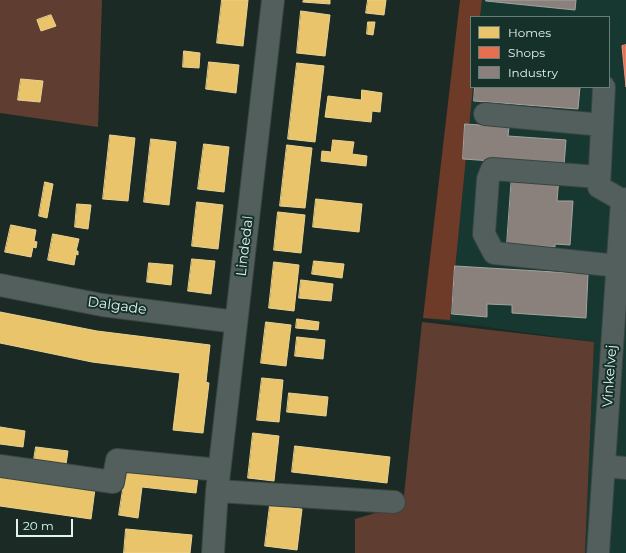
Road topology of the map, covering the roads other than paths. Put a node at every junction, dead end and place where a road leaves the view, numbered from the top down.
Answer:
1 (273, 0) edge
2 (604, 88) edge
3 (485, 114) dead end
4 (602, 125) junction
5 (599, 177) junction
6 (624, 200) edge
7 (618, 266) junction
8 (0, 285) edge
9 (236, 322) junction
10 (0, 466) edge
11 (604, 466) junction
12 (626, 468) edge
13 (220, 470) junction
14 (217, 491) junction
15 (394, 502) dead end
16 (213, 553) edge
17 (598, 553) edge

1 - 9 street, Lindedal
2 - 4 street
3 - 4 street
4 - 5 street
5 - 6 street, Vinkelvej
5 - 7 street
6 - 7 street, Vinkelvej
7 - 11 street, Vinkelvej
8 - 9 street, Dalgade
9 - 13 street, Lindedal
10 - 13 street
11 - 12 street
11 - 17 street, Vinkelvej
13 - 14 street, Lindedal
14 - 15 street
14 - 16 street, Lindedal

